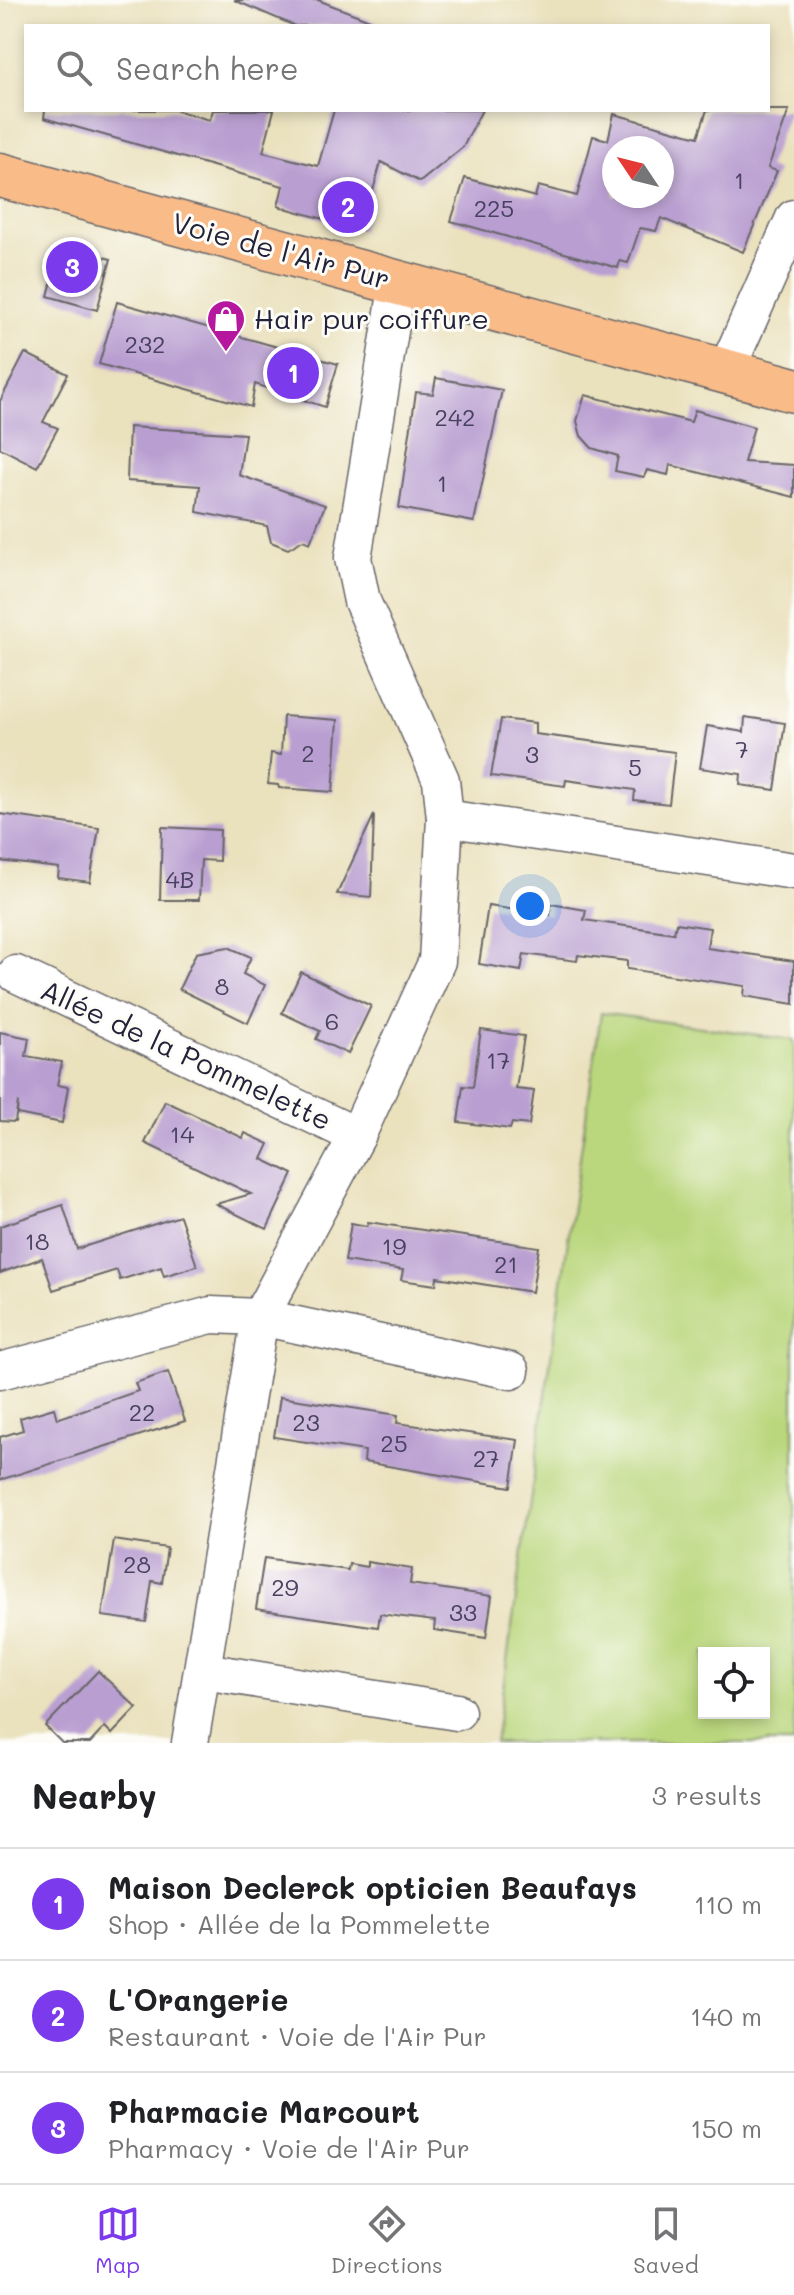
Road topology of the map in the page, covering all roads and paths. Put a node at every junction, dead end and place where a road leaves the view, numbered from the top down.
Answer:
1 (0, 175) edge
2 (794, 218) edge
3 (398, 282) junction
4 (726, 371) junction
5 (794, 390) edge
6 (445, 818) junction
7 (794, 871) edge
8 (16, 974) dead end
9 (357, 1136) junction
10 (260, 1317) junction
11 (0, 1371) edge
12 (511, 1371) dead end
13 (204, 1671) junction
14 (457, 1712) dead end
15 (186, 1735) edge

1 - 3 main road, Voie de l'Air Pur
2 - 4 street
3 - 4 main road, Voie de l'Air Pur
3 - 6 street, Allée de la Pommelette
4 - 5 main road, Voie de l'Air Pur
6 - 7 street
6 - 9 street, Allée de la Pommelette
8 - 9 street, Allée de la Pommelette
9 - 10 street, Allée de la Pommelette
10 - 11 street
10 - 12 street
10 - 13 street, Allée de la Pommelette
13 - 14 street
13 - 15 street, Allée de la Pommelette

